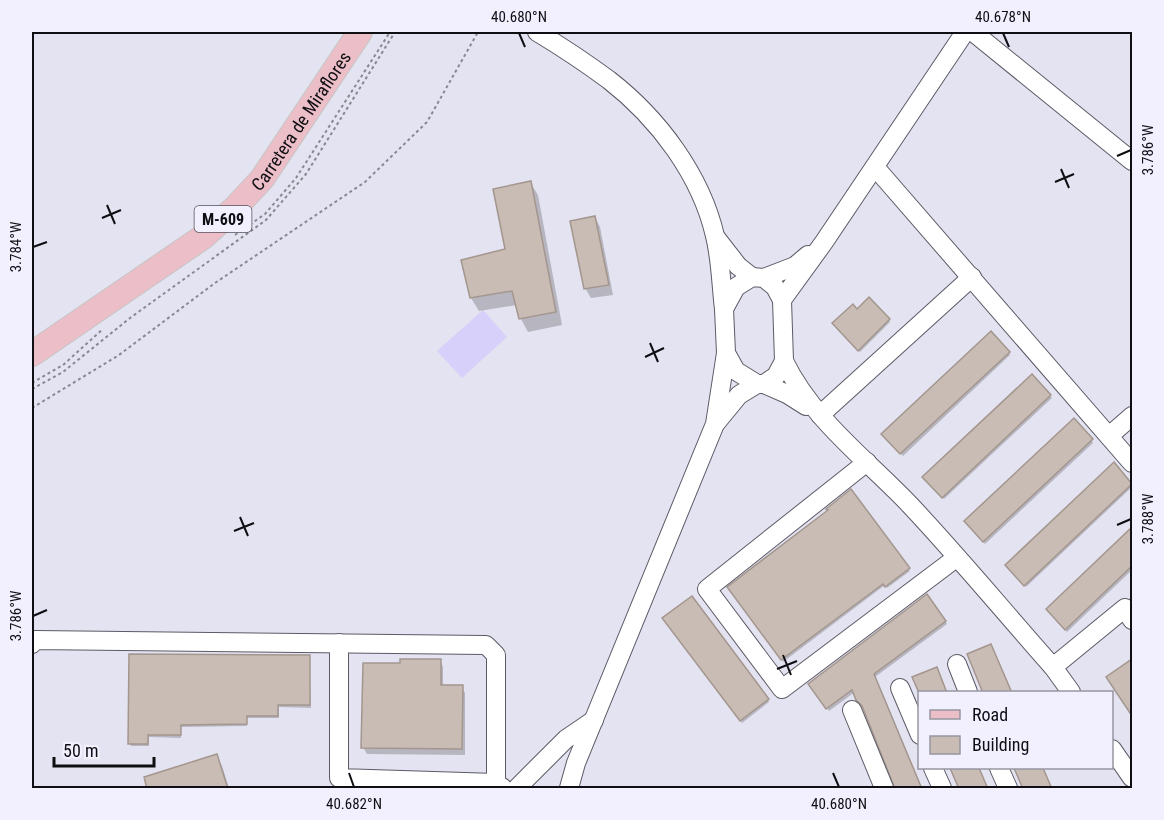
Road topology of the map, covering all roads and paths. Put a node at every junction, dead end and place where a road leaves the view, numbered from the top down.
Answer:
1 (360, 32) edge
2 (478, 32) edge
3 (537, 32) edge
4 (965, 32) edge
5 (973, 32) edge
6 (1132, 161) edge
7 (875, 167) junction
8 (716, 237) junction
9 (824, 242) junction
10 (972, 277) junction
11 (758, 278) junction
12 (782, 300) junction
13 (724, 309) junction
14 (726, 352) junction
15 (32, 354) edge
16 (784, 361) junction
17 (761, 384) junction
18 (32, 408) edge
19 (820, 415) junction
20 (1132, 416) edge
21 (715, 424) junction
22 (1109, 436) junction
23 (867, 462) junction
24 (1132, 463) edge
25 (956, 558) junction
26 (1132, 620) edge
27 (339, 643) junction
28 (32, 644) edge
29 (957, 664) dead end
30 (1053, 667) junction
31 (900, 688) dead end
32 (968, 691) edge
33 (1070, 691) edge
34 (852, 710) dead end
35 (595, 719) junction
36 (918, 730) edge
37 (1113, 750) edge
38 (933, 769) edge
39 (999, 769) edge
40 (1132, 778) edge
41 (499, 786) edge
42 (517, 789) edge
43 (569, 789) edge
44 (884, 789) edge
45 (942, 789) edge
46 (1008, 789) edge

1 - 15 main road, Carretera de Miraflores / M-609
2 - 18 path
3 - 8 street
4 - 7 street
5 - 6 street
7 - 9 street
7 - 10 street
8 - 11 street
8 - 13 street
9 - 11 street
9 - 12 street
10 - 19 street
10 - 22 street
11 - 12 street
11 - 13 street
12 - 16 street
13 - 14 street
14 - 17 street
14 - 21 street
16 - 17 street
16 - 19 street
17 - 19 street
17 - 21 street
19 - 23 street
20 - 22 street
21 - 35 street
22 - 24 street
23 - 25 street
23 - 25 street
25 - 30 street
26 - 30 street
27 - 28 street
27 - 41 street
27 - 41 street
29 - 32 street
30 - 33 street
31 - 36 street
34 - 44 street
35 - 42 street
35 - 43 street
37 - 40 street
38 - 45 street
39 - 46 street

